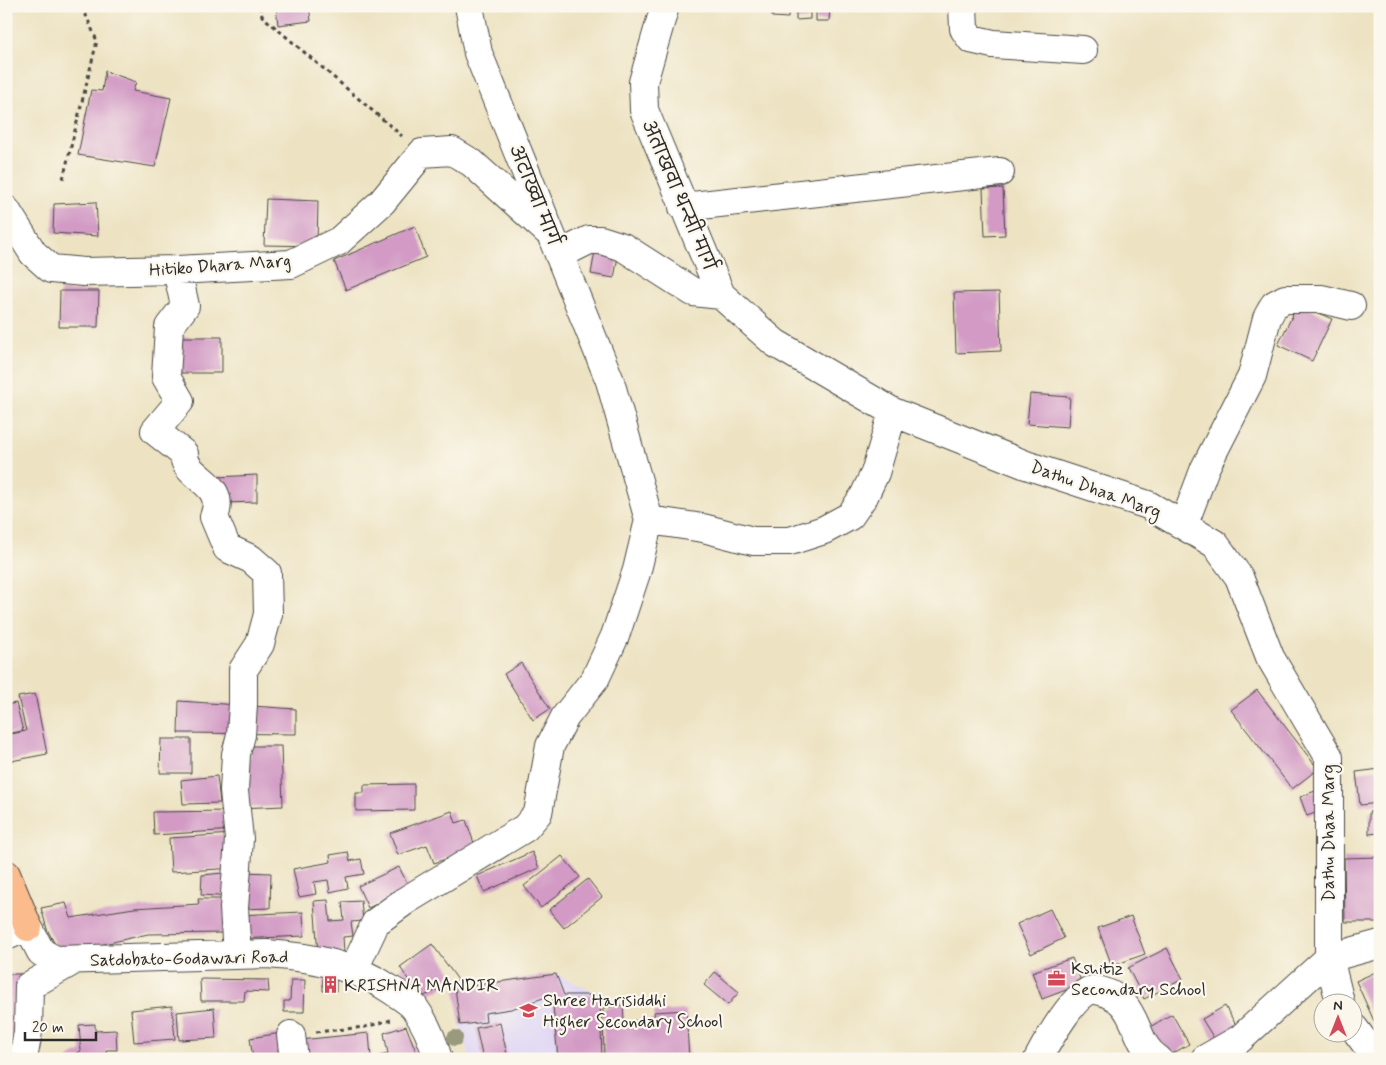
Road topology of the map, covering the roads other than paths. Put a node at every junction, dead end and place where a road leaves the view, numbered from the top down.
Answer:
1 (469, 6) edge
2 (665, 6) edge
3 (963, 6) edge
4 (1083, 50) dead end
5 (1000, 172) dead end
6 (683, 207) junction
7 (6, 210) edge
8 (555, 245) junction
9 (177, 270) junction
10 (721, 295) junction
11 (1351, 306) dead end
12 (893, 412) junction
13 (649, 520) junction
14 (1184, 524) junction
15 (6, 874) edge
16 (17, 932) edge
17 (1380, 944) edge
18 (237, 956) junction
19 (1329, 958) junction
20 (73, 961) junction
21 (354, 969) junction
22 (1338, 992) edge
23 (1364, 1041) edge
24 (23, 1059) edge
25 (438, 1059) edge
26 (1038, 1059) edge
27 (1158, 1059) edge
28 (1205, 1059) edge
29 (1377, 1059) edge

1 - 8 street, अटाख्वा मार्ग
2 - 6 street, अताखवा थन्सी मार्ग
3 - 4 street
5 - 6 street
6 - 10 street, अताखवा थन्सी मार्ग
7 - 9 street, Hitiko Dhara Marg
8 - 9 street, Hitiko Dhara Marg
8 - 10 street
8 - 13 street, अटाख्वा मार्ग
9 - 18 street
10 - 12 street, Dathu Dhaa Marg
11 - 14 street
12 - 13 street
12 - 14 street, Dathu Dhaa Marg
13 - 21 street
14 - 19 street, Dathu Dhaa Marg
15 - 16 main road, Satdobato-Godawari Road
16 - 20 street, Satdobato-Godawari Road
17 - 19 street
18 - 20 street, Satdobato-Godawari Road
18 - 21 street, Satdobato-Godawari Road
19 - 22 street, Dathu Dhaa Marg
19 - 28 street
20 - 24 street
21 - 25 street, Satdobato-Godawari Road
23 - 29 street
26 - 27 street

